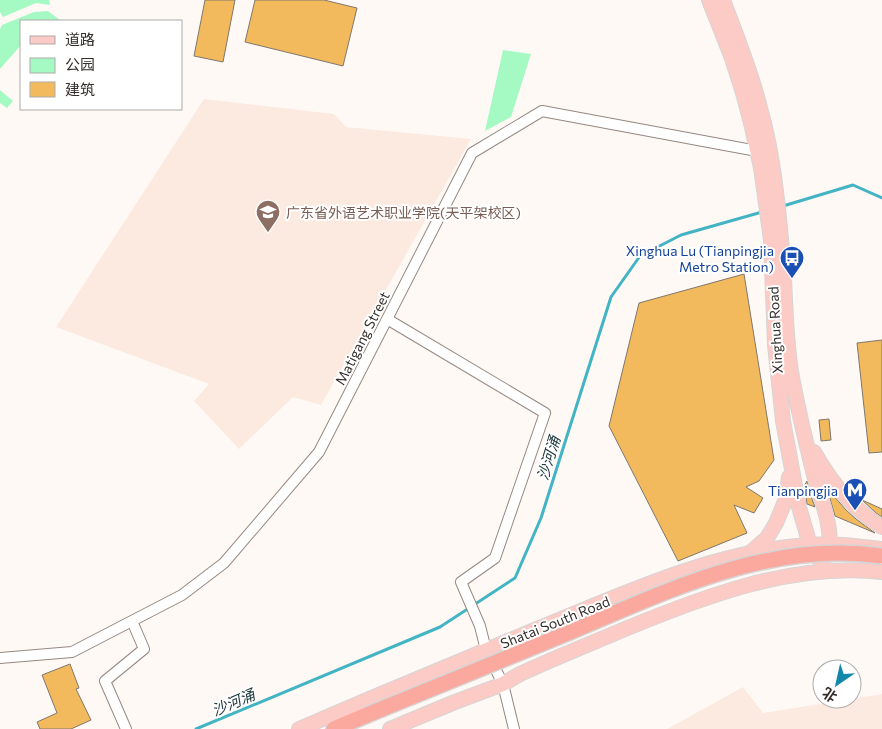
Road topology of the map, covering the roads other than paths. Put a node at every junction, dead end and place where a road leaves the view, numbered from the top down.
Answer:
1 (709, 0) edge
2 (723, 0) edge
3 (758, 151) junction
4 (770, 191) junction
5 (776, 240) junction
6 (387, 319) junction
7 (805, 436) junction
8 (791, 464) junction
9 (882, 527) edge
10 (820, 545) junction
11 (882, 549) edge
12 (749, 553) junction
13 (882, 556) edge
14 (827, 571) junction
15 (882, 572) edge
16 (132, 621) junction
17 (486, 650) junction
18 (0, 658) edge
19 (503, 684) junction
20 (126, 729) edge
21 (300, 729) edge
22 (334, 729) edge
23 (390, 729) edge
24 (514, 729) edge

1 - 3 main road, Xinghua Road
2 - 4 main road, Xinghua Road
3 - 4 main road, Xinghua Road
3 - 6 street, Matigang Street
4 - 5 main road, Xinghua Road
5 - 7 main road, Xinghua Road
5 - 8 main road, Xinghua Road
6 - 16 street, Matigang Street
6 - 17 street
7 - 9 main road
7 - 10 main road, Xinghua Road
8 - 10 main road, Xinghua Road
8 - 12 main road
10 - 11 main road
10 - 12 main road, Shatai South Road
10 - 14 main road, Xinghua Road
10 - 14 main road, Xinghua Road
12 - 17 main road, Shatai South Road
13 - 22 highway, bridge
14 - 15 main road
14 - 19 main road
16 - 18 street, Matigang Street
16 - 20 street
17 - 19 street
17 - 21 main road, Shatai South Road
19 - 23 main road
19 - 24 street

